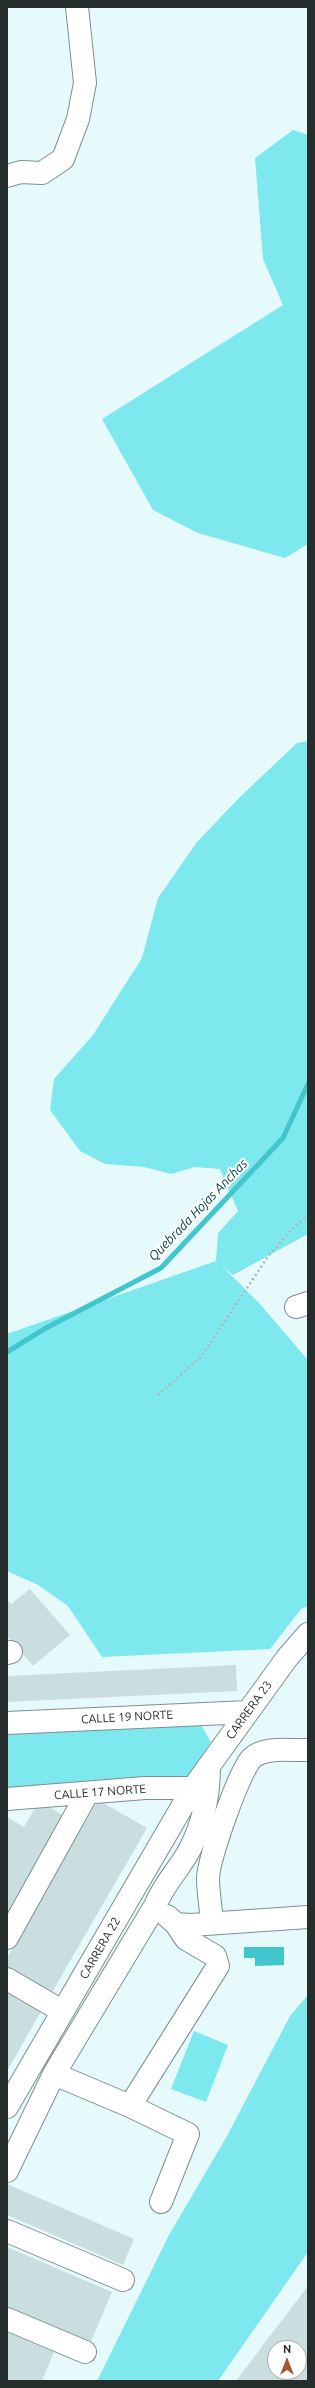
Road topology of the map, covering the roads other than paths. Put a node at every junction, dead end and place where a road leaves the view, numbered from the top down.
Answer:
1 (76, 7) edge
2 (7, 176) edge
3 (308, 1634) edge
4 (248, 1712) junction
5 (7, 1723) edge
6 (308, 1750) edge
7 (209, 1766) junction
8 (193, 1788) junction
9 (87, 1794) junction
10 (7, 1799) edge
11 (158, 1897) junction
12 (308, 1917) edge
13 (212, 1923) junction
14 (176, 1924) junction
15 (7, 1938) edge
16 (7, 1978) edge
17 (62, 2011) junction
18 (54, 2074) junction
19 (130, 2106) junction
20 (7, 2107) edge
21 (7, 2171) edge
22 (161, 2202) dead end
23 (7, 2231) edge
24 (123, 2280) dead end
25 (7, 2319) edge
26 (85, 2352) dead end

1 - 2 street
3 - 4 street, CARRERA 23
4 - 5 street, CALLE 19 NORTE
4 - 7 street, CARRERA 23
6 - 13 street
7 - 8 street, CARRERA 23
7 - 11 street
8 - 9 street, CALLE 17 NORTE
8 - 17 street, CARRERA 22
9 - 10 street, CALLE 17 NORTE
9 - 15 street
11 - 14 street
11 - 18 street
12 - 13 street
13 - 14 street
14 - 19 street
16 - 17 street
17 - 20 street, CARRERA 22
18 - 19 street
18 - 21 street
19 - 22 street
23 - 24 street
25 - 26 street

